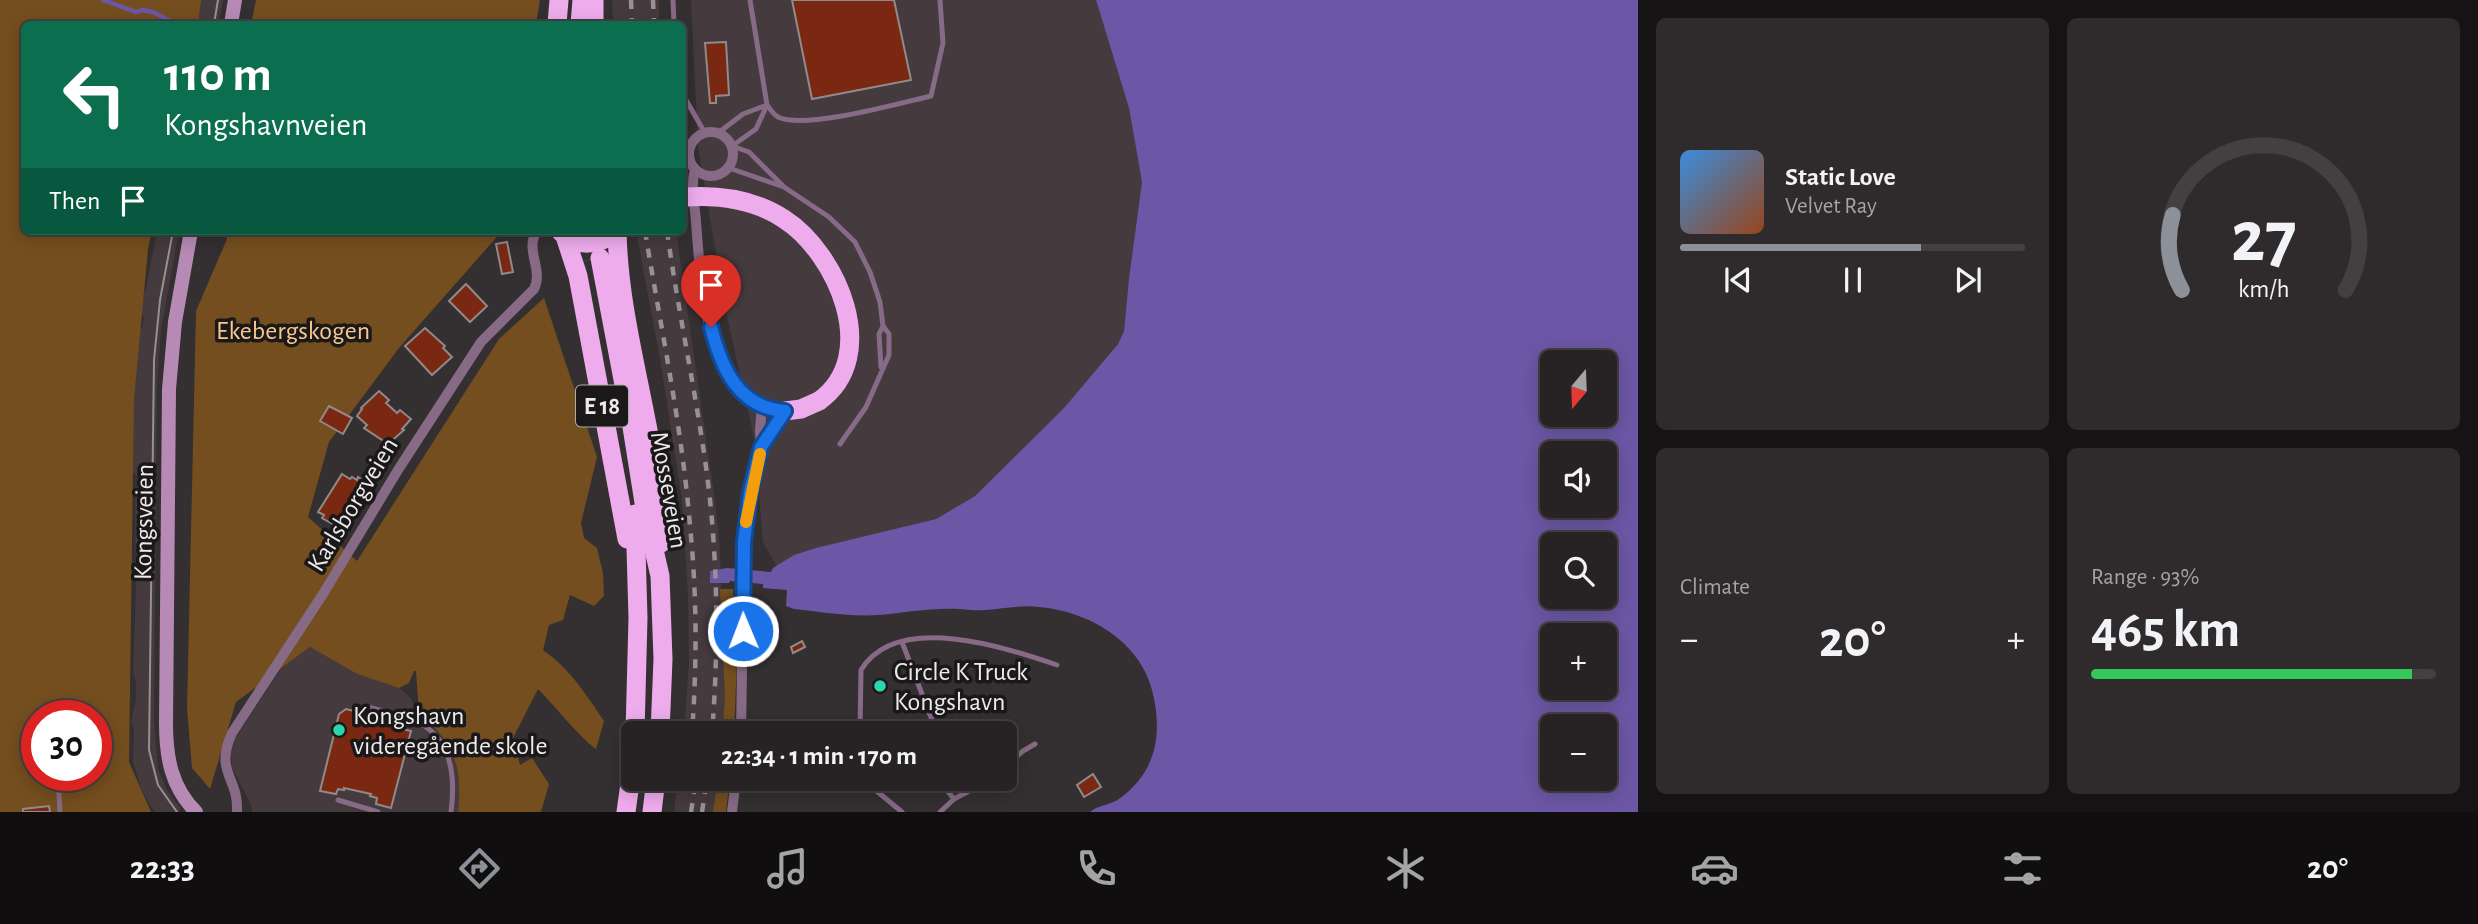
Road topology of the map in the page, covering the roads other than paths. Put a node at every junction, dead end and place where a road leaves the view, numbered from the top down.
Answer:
1 (235, 0) edge
2 (559, 0) edge
3 (572, 0) edge
4 (582, 0) edge
5 (594, 0) edge
6 (673, 0) edge
7 (750, 0) edge
8 (940, 0) edge
9 (232, 21) edge
10 (557, 21) edge
11 (570, 21) edge
12 (580, 21) edge
13 (594, 21) edge
14 (674, 21) edge
15 (686, 100) edge
16 (767, 105) junction
17 (705, 133) junction
18 (718, 133) junction
19 (686, 146) edge
20 (732, 146) junction
21 (689, 151) junction
22 (729, 168) junction
23 (695, 169) junction
24 (713, 176) junction
25 (784, 187) junction
26 (686, 197) edge
27 (696, 222) junction
28 (190, 235) edge
29 (535, 235) edge
30 (562, 235) edge
31 (564, 235) edge
32 (610, 235) edge
33 (616, 235) edge
34 (762, 406) junction
35 (785, 411) junction
36 (840, 444) dead end
37 (761, 447) junction
38 (660, 576) junction
39 (635, 578) junction
40 (902, 642) junction
41 (1057, 665) dead end
42 (364, 706) dead end
43 (635, 721) edge
44 (660, 721) edge
45 (741, 721) edge
46 (860, 721) edge
47 (932, 721) edge
48 (1035, 744) dead end
49 (1017, 756) edge
50 (59, 791) edge
51 (629, 791) edge
52 (655, 791) edge
53 (735, 791) edge
54 (877, 791) edge
55 (947, 791) edge
56 (969, 791) edge
57 (954, 799) junction
58 (338, 800) dead end
59 (193, 811) edge
60 (60, 812) edge
61 (237, 812) edge
62 (378, 812) edge
63 (451, 812) edge
64 (626, 812) edge
65 (652, 812) edge
66 (732, 812) edge
67 (902, 812) edge
68 (940, 812) edge

1 - 9 main road
2 - 10 highway
3 - 11 highway
4 - 12 highway
5 - 13 highway
6 - 14 lane
7 - 16 lane
8 - 16 lane
15 - 17 lane
16 - 18 lane
16 - 20 lane
17 - 18 street
17 - 21 street
18 - 20 street
19 - 21 lane
20 - 22 street
20 - 25 lane
21 - 23 street
22 - 24 street
22 - 25 lane
23 - 24 street
23 - 27 street
24 - 27 street
25 - 36 lane
26 - 35 highway, bridge
27 - 34 street
28 - 59 main road, Kongsveien
29 - 61 street, Karlsborgveien
30 - 39 highway, E 18
31 - 32 highway, E 18
33 - 38 highway, E 18
34 - 35 street
34 - 37 street
35 - 37 street
37 - 45 street
38 - 39 highway, Mosseveien / E 18
38 - 44 highway, Mosseveien / E 18
39 - 43 highway, Mosseveien / E 18
40 - 41 lane
40 - 46 lane
40 - 47 lane
42 - 63 lane
48 - 49 lane
50 - 60 lane
51 - 64 highway
52 - 65 highway
53 - 66 street
54 - 67 lane
55 - 57 lane
56 - 57 lane
57 - 68 lane
58 - 62 lane

